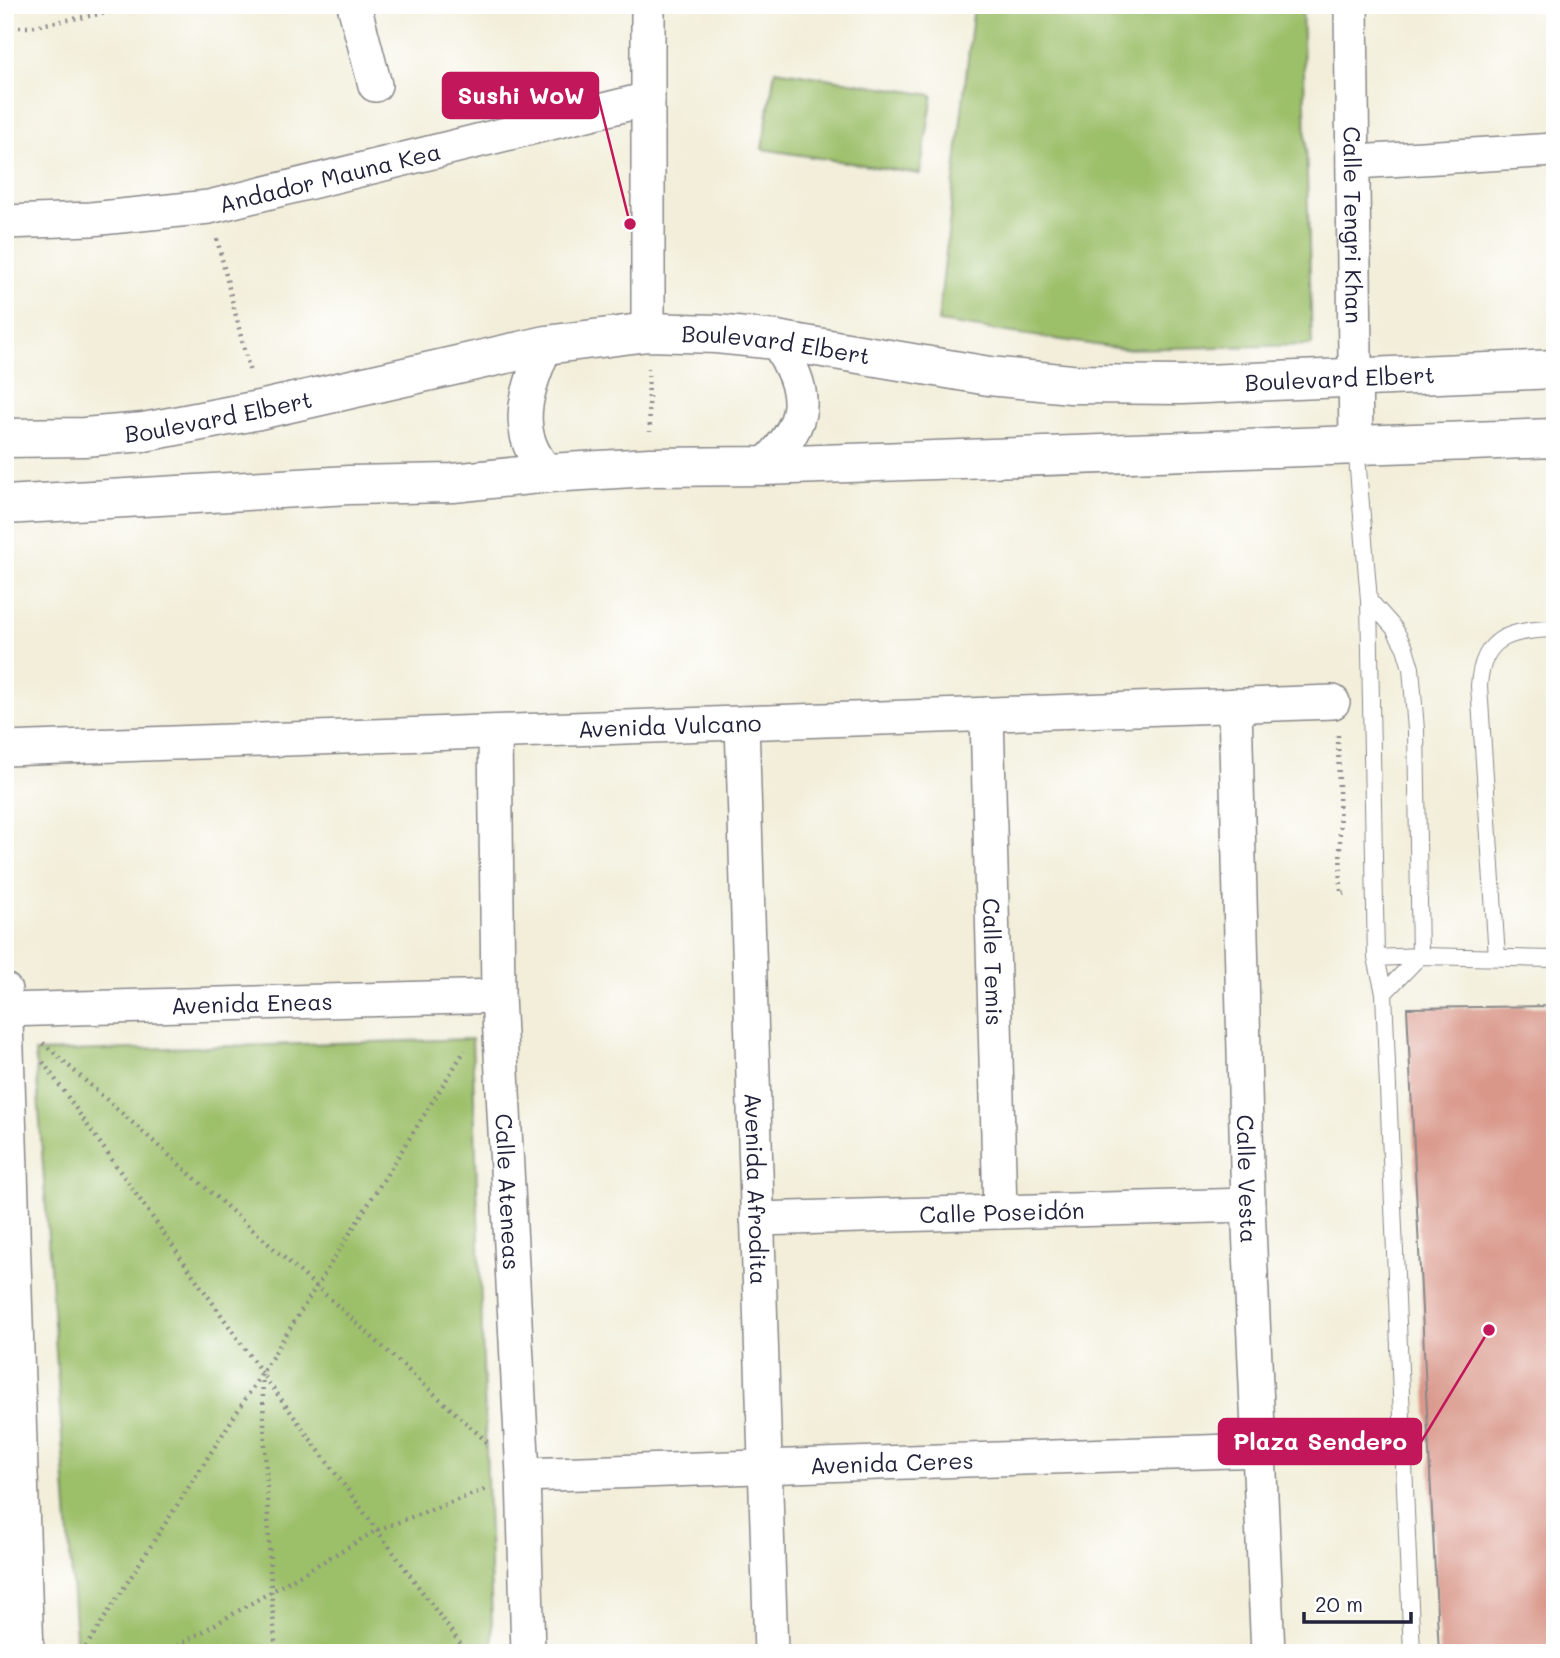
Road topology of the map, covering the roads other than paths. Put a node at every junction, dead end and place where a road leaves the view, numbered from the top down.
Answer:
1 (354, 5) edge
2 (648, 5) edge
3 (1351, 5) edge
4 (375, 85) dead end
5 (648, 99) junction
6 (1555, 150) edge
7 (1355, 162) junction
8 (5, 222) edge
9 (648, 332) junction
10 (776, 340) junction
11 (546, 345) junction
12 (1555, 369) edge
13 (1354, 378) junction
14 (5, 438) edge
15 (1555, 438) edge
16 (1356, 445) junction
17 (764, 466) junction
18 (549, 473) junction
19 (5, 505) edge
20 (1369, 600) junction
21 (1555, 629) edge
22 (1333, 702) road end
23 (1235, 705) junction
24 (987, 714) junction
25 (742, 723) junction
26 (495, 732) junction
27 (5, 749) edge
28 (1420, 956) junction
29 (1497, 957) junction
30 (1377, 958) junction
31 (1555, 960) edge
32 (5, 990) edge
33 (1384, 993) junction
34 (498, 996) junction
35 (6, 1010) edge
36 (1248, 1205) junction
37 (1000, 1212) junction
38 (757, 1219) junction
39 (1261, 1450) junction
40 (765, 1468) junction
41 (523, 1475) junction
42 (27, 1653) edge
43 (528, 1653) edge
44 (771, 1653) edge
45 (1268, 1653) edge
46 (1412, 1653) edge

1 - 4 street
2 - 5 street
3 - 7 street, Calle Tengri Khan
5 - 8 street, Andador Mauna Kea
5 - 9 street
6 - 7 street
7 - 13 street, Calle Tengri Khan
9 - 10 street, Boulevard Elbert
9 - 11 street, Boulevard Elbert
10 - 13 street, Boulevard Elbert
10 - 17 street
11 - 14 street, Boulevard Elbert
11 - 18 street
12 - 13 street, Boulevard Elbert
13 - 16 street, Calle Tengri Khan
15 - 16 street
16 - 17 street
16 - 20 lane
17 - 18 street
18 - 19 street
20 - 28 lane
20 - 30 lane
21 - 29 lane
22 - 23 street, Avenida Vulcano
23 - 24 street, Avenida Vulcano
23 - 36 street, Calle Vesta
24 - 25 street, Avenida Vulcano
24 - 37 street, Calle Temis
25 - 26 street, Avenida Vulcano
25 - 38 street, Avenida Afrodita
26 - 27 street, Avenida Vulcano
26 - 34 street, Calle Ateneas
28 - 29 lane
28 - 30 lane
28 - 33 lane
29 - 31 lane
30 - 33 lane
32 - 35 street
33 - 46 lane
34 - 35 street, Avenida Eneas
34 - 41 street, Calle Ateneas
35 - 42 street
36 - 37 street, Calle Poseidón
36 - 39 street, Calle Vesta
37 - 38 street, Calle Poseidón
38 - 40 street, Avenida Afrodita
39 - 40 street, Avenida Ceres
39 - 45 street, Calle Vesta
40 - 41 street, Avenida Ceres
40 - 44 street, Avenida Afrodita
41 - 43 street, Calle Ateneas

